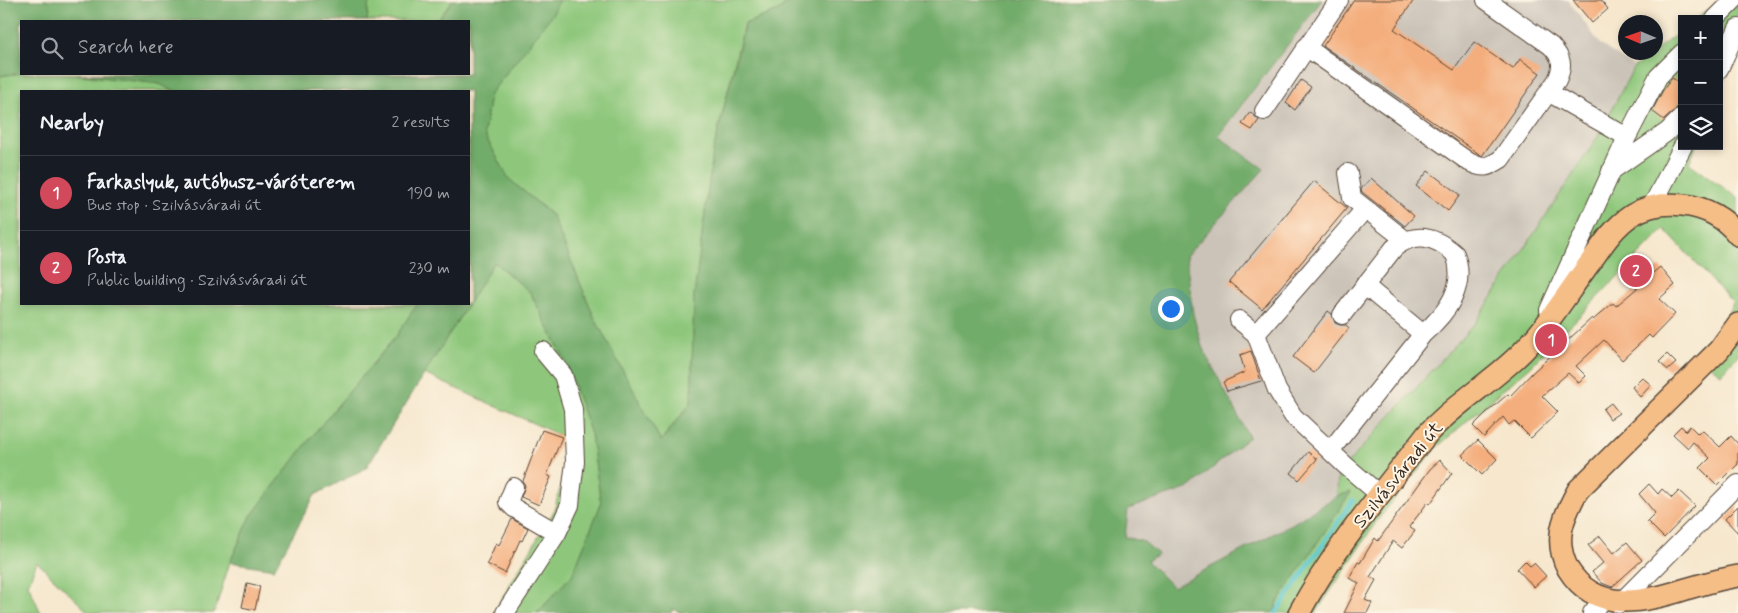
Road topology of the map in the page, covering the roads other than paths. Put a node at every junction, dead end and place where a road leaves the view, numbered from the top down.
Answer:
1 (1339, 0) edge
2 (1486, 0) edge
3 (1734, 0) edge
4 (1719, 15) edge
5 (1738, 28) edge
6 (1306, 47) junction
7 (1678, 57) edge
8 (1723, 60) edge
9 (1548, 92) junction
10 (1264, 111) dead end
11 (1678, 121) edge
12 (1626, 137) junction
13 (1681, 150) edge
14 (1611, 171) junction
15 (1348, 172) dead end
16 (1652, 206) junction
17 (1365, 209) junction
18 (1738, 235) edge
19 (1404, 239) junction
20 (1364, 285) junction
21 (1342, 315) dead end
22 (1239, 320) dead end
23 (1738, 324) edge
24 (1539, 332) junction
25 (1256, 334) junction
26 (1423, 334) junction
27 (543, 351) dead end
28 (1330, 451) junction
29 (1738, 484) edge
30 (514, 487) dead end
31 (1380, 495) junction
32 (557, 533) junction
33 (1738, 576) edge
34 (1604, 606) edge
35 (1648, 608) edge
36 (507, 610) edge
37 (1299, 613) edge

1 - 6 street
2 - 9 street
3 - 4 street
5 - 8 street
6 - 9 street
6 - 10 street
7 - 12 street
9 - 12 street
11 - 14 street
12 - 14 street
13 - 16 street
14 - 24 street
15 - 17 street
16 - 18 main road, Szilvásváradi út
16 - 24 main road, Szilvásváradi út
17 - 19 street
17 - 25 street
19 - 20 street
19 - 26 street
20 - 21 street
20 - 26 street
22 - 25 street
23 - 34 main road
24 - 31 main road, Szilvásváradi út
25 - 28 street
26 - 28 street
27 - 32 street
28 - 31 street
29 - 34 street
30 - 32 street
31 - 37 main road, Szilvásváradi út
32 - 36 street
33 - 35 main road
34 - 35 main road

